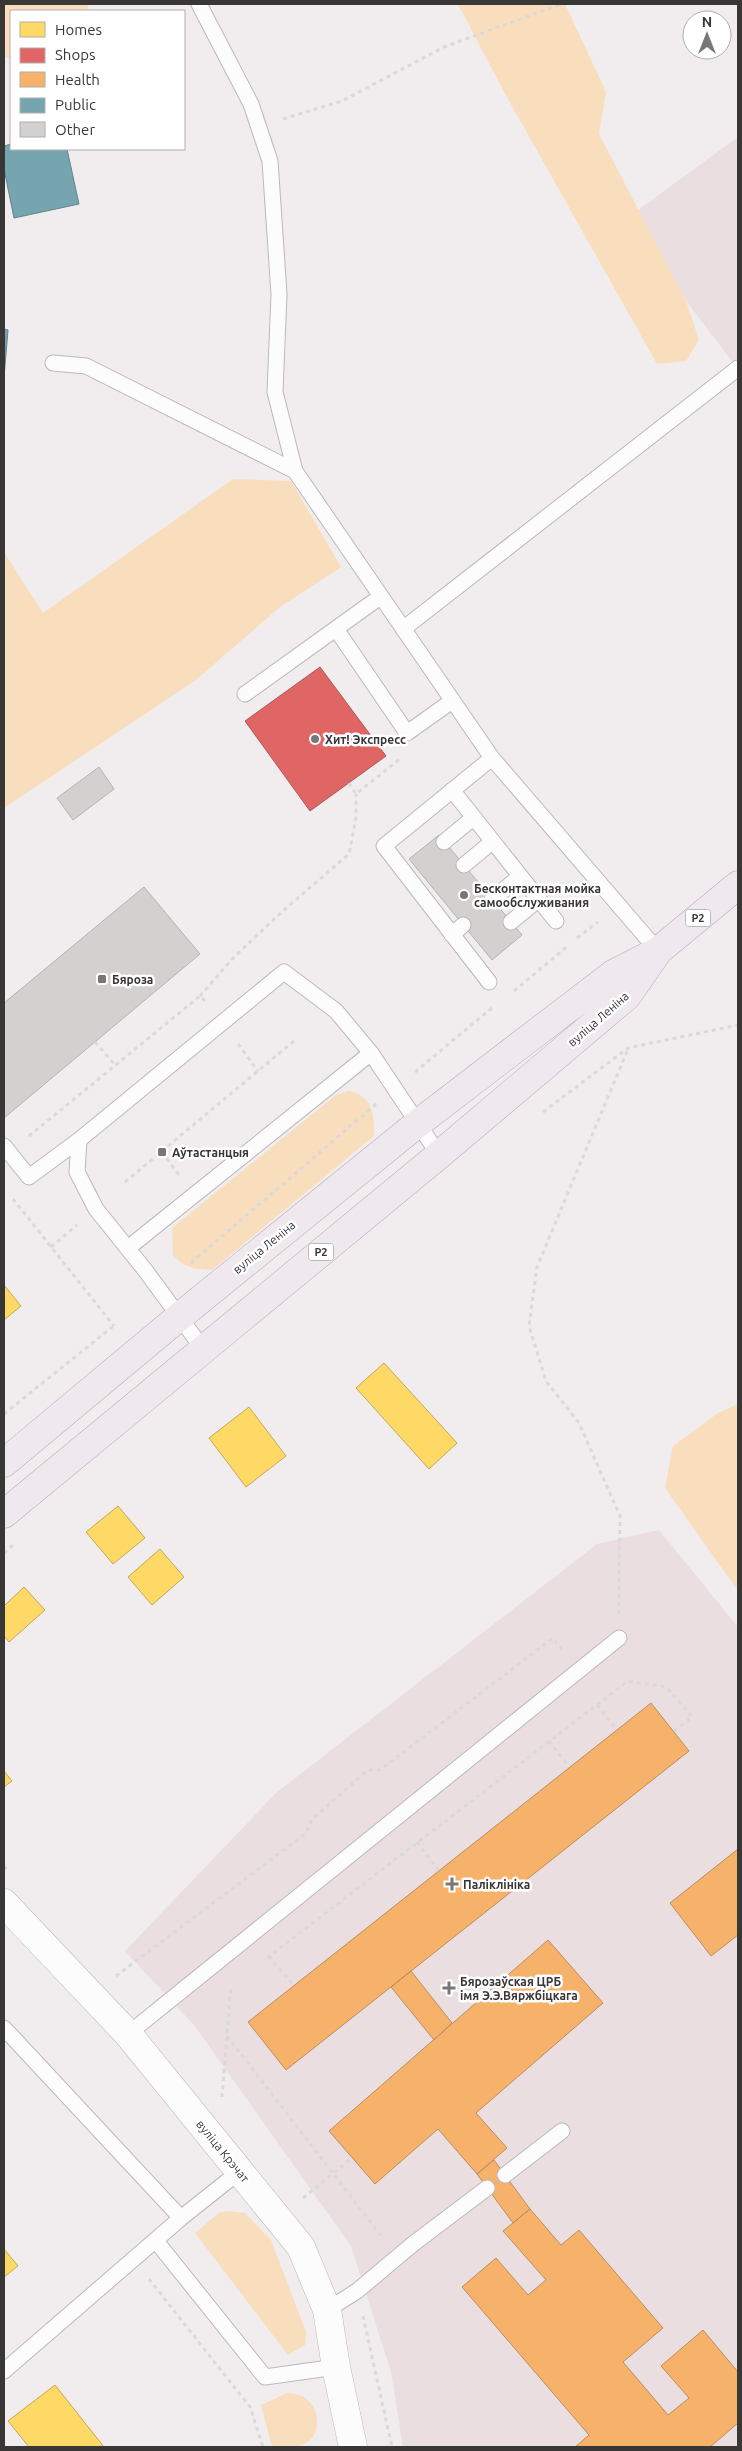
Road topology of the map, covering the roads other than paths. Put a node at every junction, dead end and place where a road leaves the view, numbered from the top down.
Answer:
1 (199, 4) edge
2 (54, 363) dead end
3 (738, 368) edge
4 (295, 471) junction
5 (380, 597) junction
6 (336, 629) junction
7 (403, 629) junction
8 (245, 694) dead end
9 (452, 701) junction
10 (492, 758) junction
11 (452, 790) junction
12 (473, 818) junction
13 (444, 842) dead end
14 (492, 842) junction
15 (464, 865) dead end
16 (519, 877) junction
17 (738, 885) edge
18 (539, 899) junction
19 (492, 900) dead end
20 (556, 921) dead end
21 (510, 922) dead end
22 (658, 952) junction
23 (489, 982) dead end
24 (371, 1053) junction
25 (417, 1124) junction
26 (79, 1140) junction
27 (4, 1146) edge
28 (438, 1155) junction
29 (128, 1248) junction
30 (179, 1317) junction
31 (203, 1349) junction
32 (4, 1463) edge
33 (4, 1514) edge
34 (619, 1638) road end
35 (4, 1903) edge
36 (4, 2028) edge
37 (128, 2034) junction
38 (562, 2131) dead end
39 (240, 2171) junction
40 (504, 2174) dead end
41 (488, 2188) dead end
42 (181, 2218) junction
43 (156, 2241) junction
44 (327, 2310) junction
45 (336, 2367) junction
46 (4, 2371) edge
47 (353, 2447) edge

1 - 4 lane
2 - 4 lane
3 - 7 lane
4 - 5 lane
5 - 6 lane
5 - 7 lane
6 - 8 lane
6 - 9 lane
7 - 9 lane
9 - 10 lane
10 - 11 lane
10 - 22 lane
11 - 12 lane
11 - 23 lane
12 - 13 lane
12 - 14 lane
14 - 15 lane
14 - 16 lane
16 - 18 lane
16 - 19 lane
17 - 22 main road, Р2
18 - 20 lane
18 - 21 lane
22 - 25 main road, вуліца Леніна / Р2
22 - 28 main road, вуліца Леніна / Р2
24 - 25 lane
24 - 26 lane
24 - 29 lane
25 - 28 lane
25 - 30 main road, вуліца Леніна / Р2
26 - 27 lane
26 - 29 lane
28 - 31 main road, вуліца Леніна / Р2
29 - 30 lane
30 - 31 lane
30 - 32 main road, вуліца Леніна / Р2
31 - 33 main road, вуліца Леніна / Р2
34 - 37 lane
35 - 37 street, вуліца Крэчат
36 - 42 lane
37 - 39 street, вуліца Крэчат
38 - 40 lane
39 - 42 lane
39 - 44 street, вуліца Крэчат
41 - 44 lane
42 - 43 lane
43 - 45 lane
43 - 46 lane
44 - 45 street, вуліца Крэчат
45 - 47 street, вуліца Крэчат

